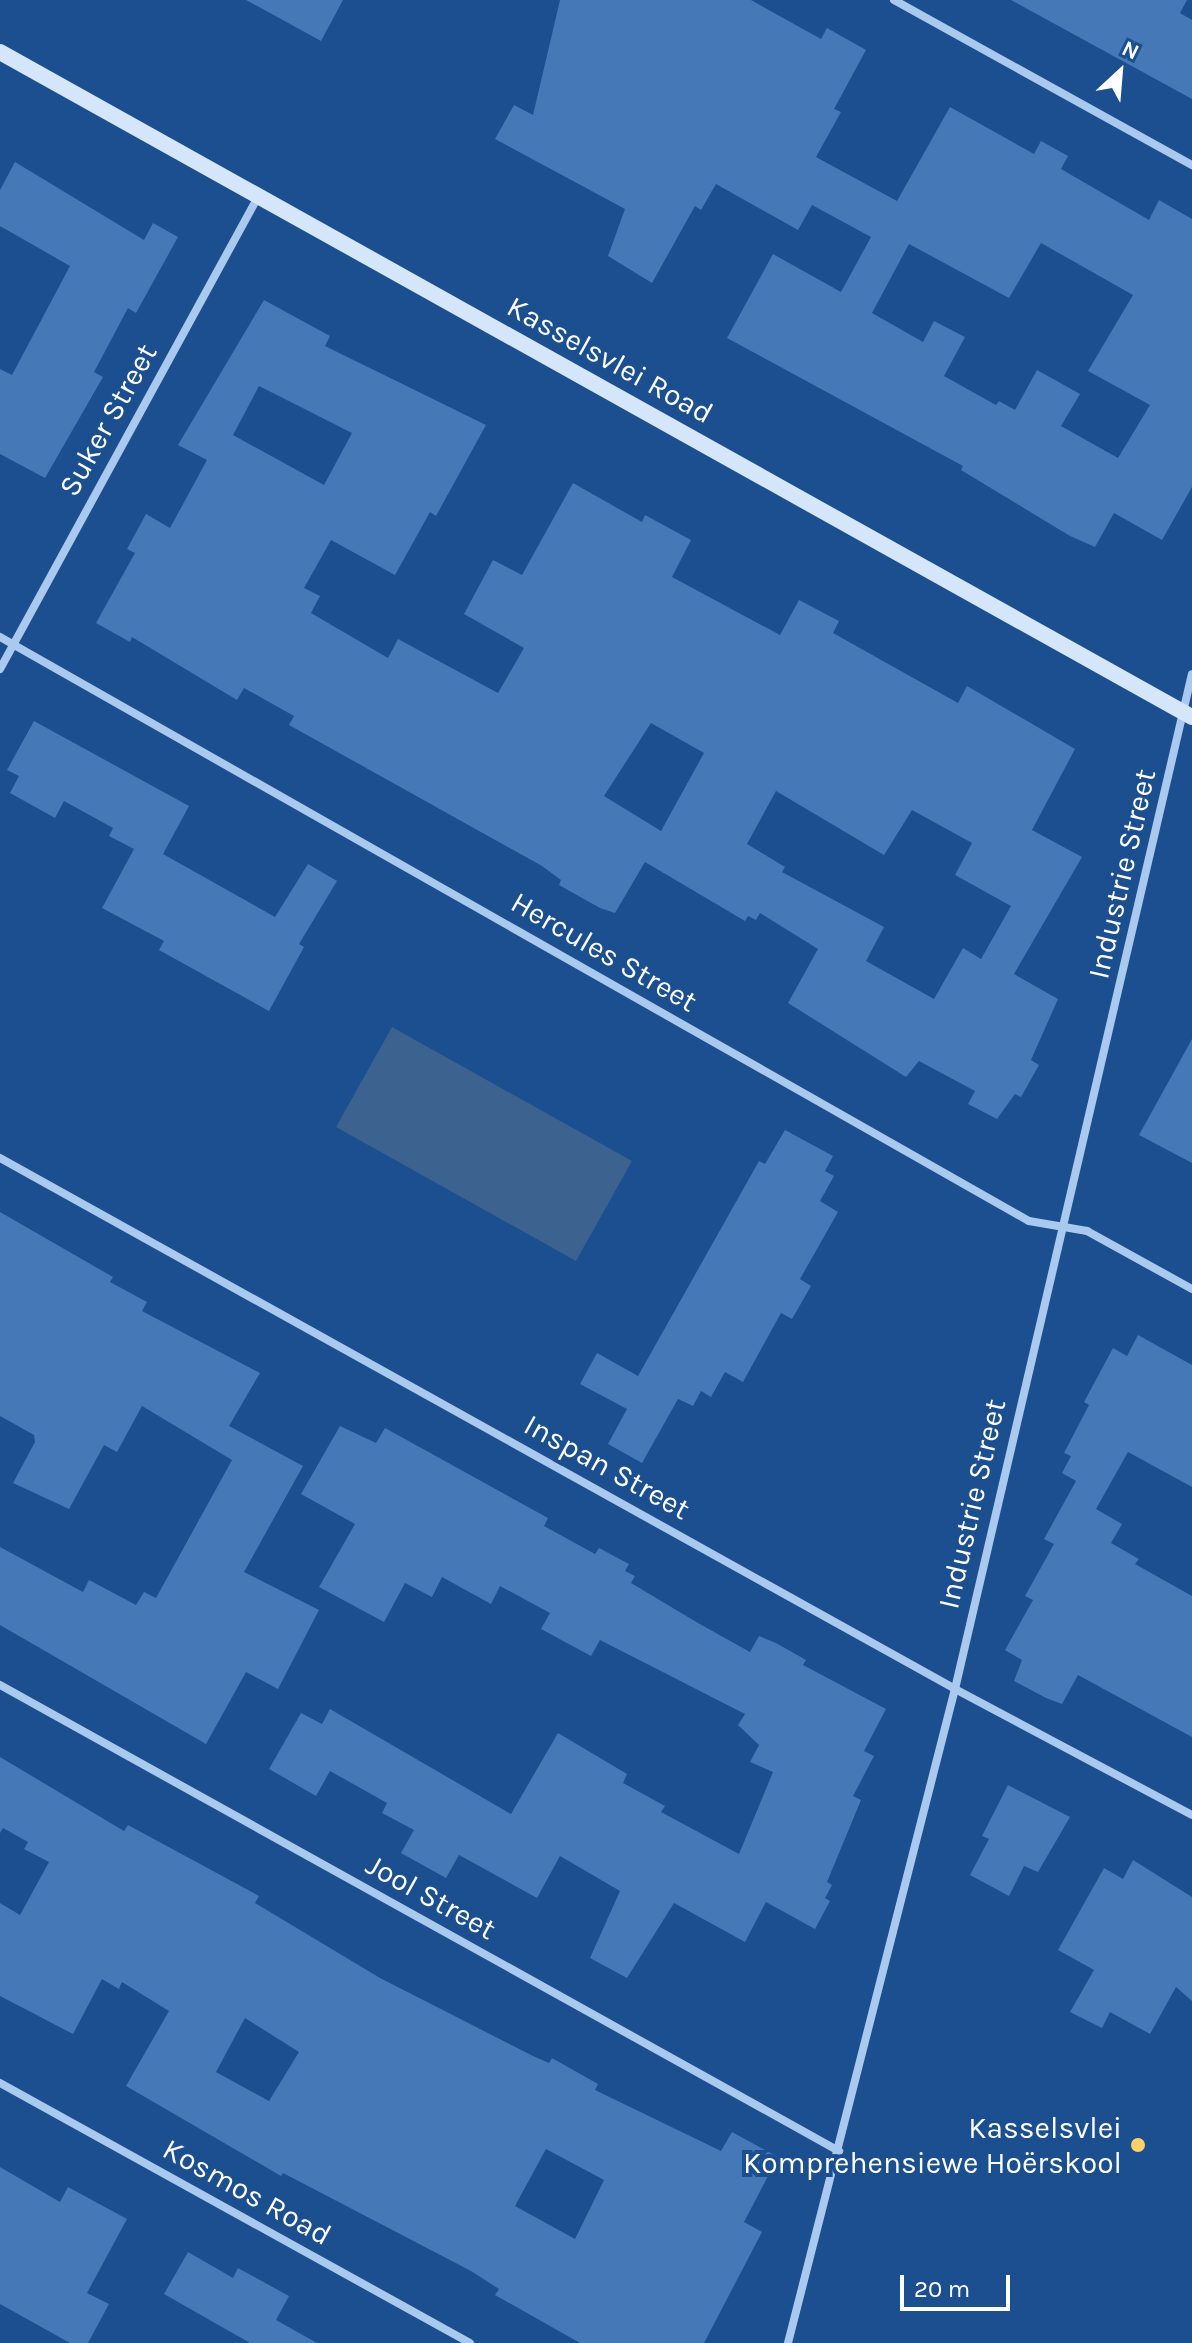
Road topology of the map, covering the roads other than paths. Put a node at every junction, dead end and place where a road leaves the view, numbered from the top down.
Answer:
1 (894, 0) edge
2 (0, 52) edge
3 (1192, 165) edge
4 (259, 195) junction
5 (0, 637) edge
6 (13, 644) junction
7 (0, 669) edge
8 (1192, 674) edge
9 (1187, 714) edge
10 (0, 1158) edge
11 (1064, 1228) junction
12 (1192, 1289) edge
13 (0, 1685) edge
14 (955, 1689) junction
15 (1192, 1815) edge
16 (0, 2083) edge
17 (839, 2151) junction
18 (470, 2343) edge
19 (788, 2343) edge

1 - 3 street
2 - 4 street, Kasselsvlei Road
4 - 6 street, Suker Street
4 - 9 street, Kasselsvlei Road
5 - 6 street, Hercules Street
6 - 7 street, Suker Street
6 - 11 street, Hercules Street
8 - 9 street, Industrie Street
9 - 11 street, Industrie Street
10 - 14 street, Inspan Street
11 - 12 street, Hercules Street
11 - 14 street, Industrie Street
13 - 17 street, Jool Street
14 - 15 street, Inspan Street
14 - 17 street, Industrie Street
16 - 18 street, Kosmos Road
17 - 19 street, Industrie Street

